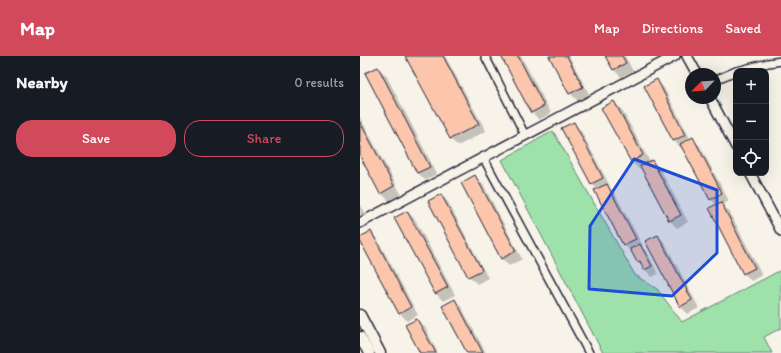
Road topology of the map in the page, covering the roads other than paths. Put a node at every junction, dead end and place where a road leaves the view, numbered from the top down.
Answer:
1 (486, 56) edge
2 (675, 56) edge
3 (687, 56) edge
4 (781, 61) edge
5 (694, 68) edge
6 (748, 68) edge
7 (733, 72) edge
8 (721, 77) edge
9 (713, 104) edge
10 (525, 134) junction
11 (733, 141) edge
12 (483, 156) junction
13 (752, 176) edge
14 (360, 223) edge
15 (781, 231) edge
16 (360, 315) edge
17 (360, 337) edge
18 (368, 353) edge
19 (380, 353) edge
20 (589, 353) edge

1 - 10 street
2 - 10 street
3 - 5 street
4 - 6 street
7 - 8 street
9 - 11 street
10 - 12 street
12 - 14 street
12 - 20 street
13 - 15 street
16 - 19 main road
17 - 18 main road

